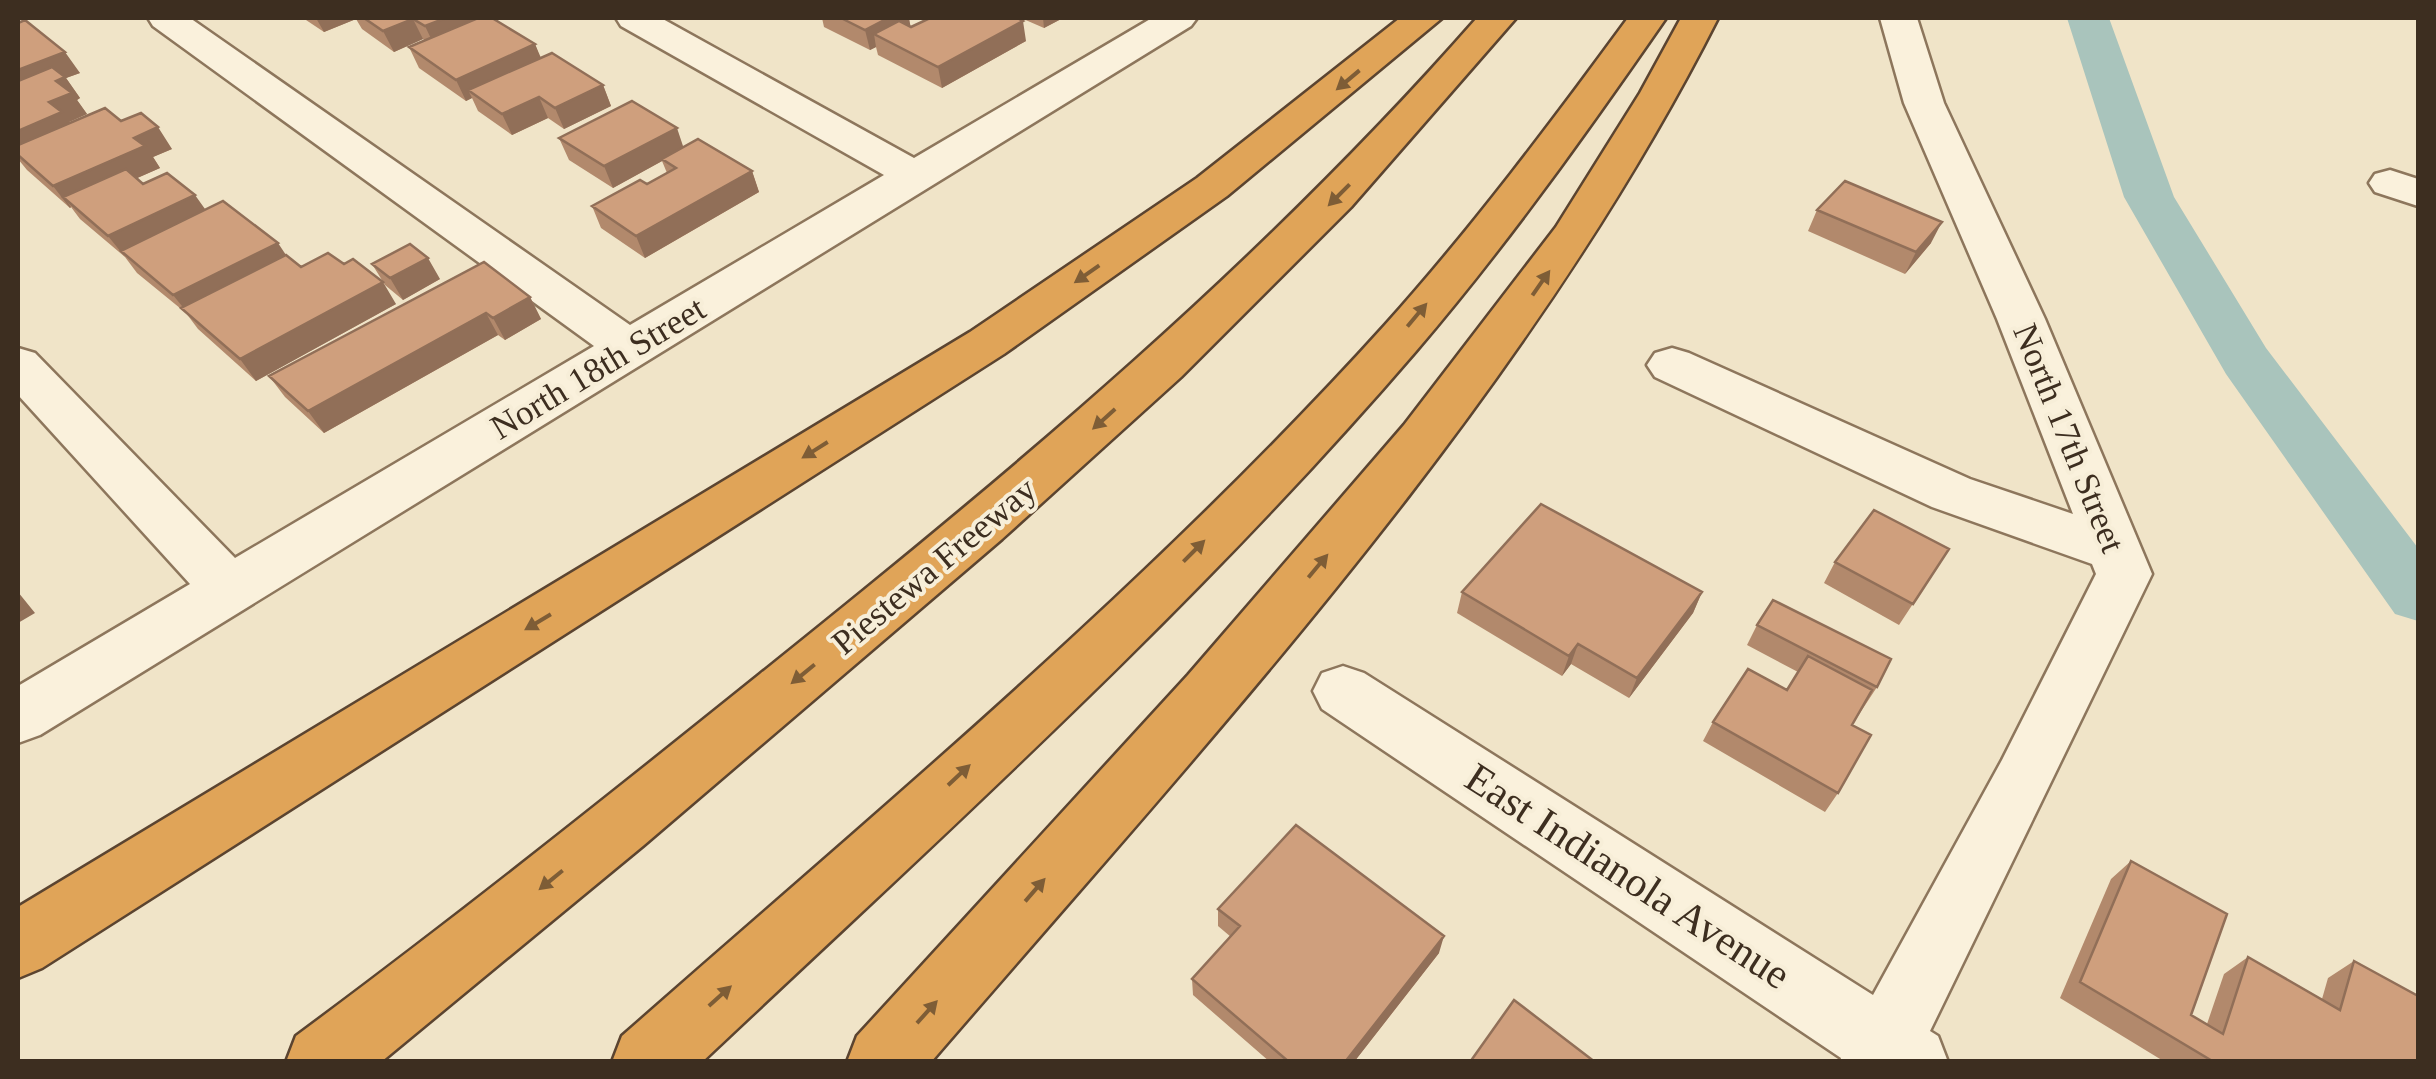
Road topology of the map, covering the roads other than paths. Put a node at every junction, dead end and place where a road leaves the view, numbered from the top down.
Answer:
1 (166, 18) edge
2 (634, 18) edge
3 (1423, 18) edge
4 (1497, 18) edge
5 (1647, 18) edge
6 (1699, 18) edge
7 (1898, 18) edge
8 (1143, 24) edge
9 (918, 177) junction
10 (631, 348) junction
11 (18, 364) edge
12 (1672, 365) dead end
13 (2114, 550) junction
14 (229, 590) junction
15 (1343, 691) dead end
16 (18, 716) edge
17 (18, 945) edge
18 (1892, 1056) edge
19 (322, 1062) edge
20 (648, 1062) edge
21 (883, 1062) edge

1 - 10 street
2 - 9 street
3 -> 17 highway
4 -> 19 highway, Piestewa Freeway
20 -> 5 highway
21 -> 6 highway
7 - 13 street, North 17th Street
8 - 9 street, North 18th Street
9 - 10 street, North 18th Street
10 - 14 street, North 18th Street
11 - 14 street
12 - 13 street
13 - 18 street, North 17th Street
14 - 16 street, North 18th Street
15 - 18 street, East Indianola Avenue

